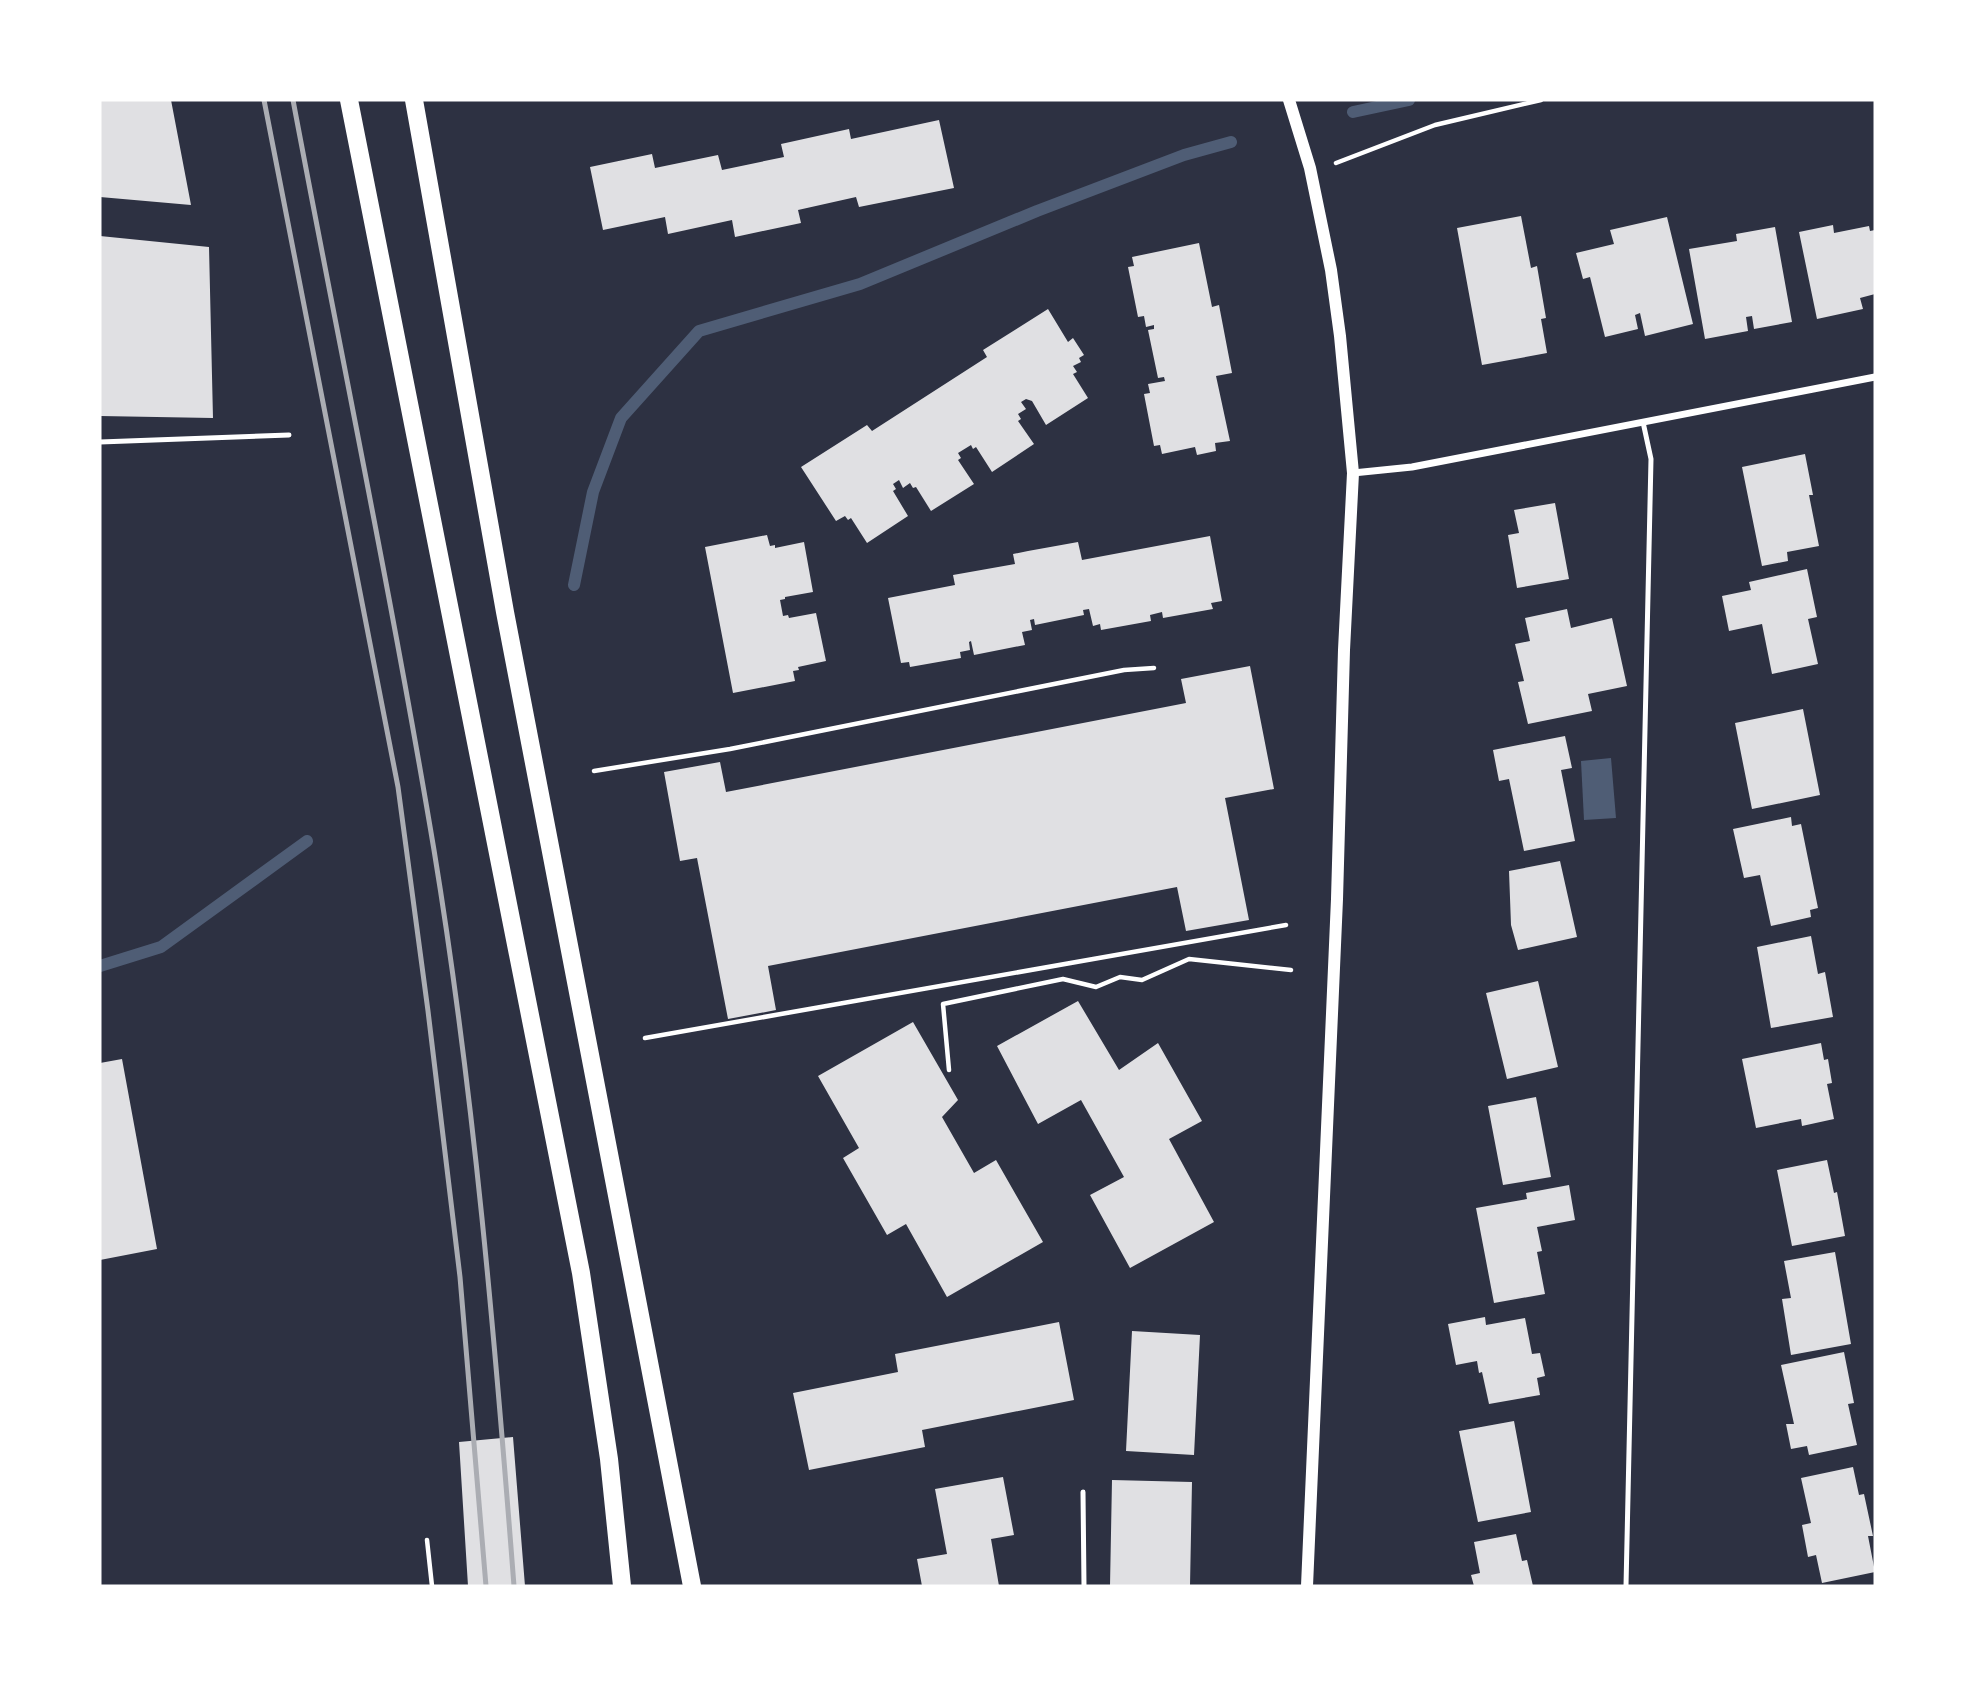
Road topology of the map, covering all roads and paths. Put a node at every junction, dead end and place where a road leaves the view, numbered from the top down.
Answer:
1 (349, 100) edge
2 (414, 100) edge
3 (1289, 100) edge
4 (1541, 100) edge
5 (1310, 168) junction
6 (1875, 377) edge
7 (1643, 422) junction
8 (289, 435) dead end
9 (100, 442) edge
10 (1353, 472) junction
11 (1154, 668) dead end
12 (594, 771) dead end
13 (1286, 925) dead end
14 (1291, 970) dead end
15 (645, 1038) dead end
16 (949, 1070) dead end
17 (1083, 1492) dead end
18 (427, 1540) dead end
19 (432, 1586) edge
20 (622, 1586) edge
21 (692, 1586) edge
22 (1084, 1586) edge
23 (1307, 1586) edge
24 (1626, 1586) edge

1 - 20 main road
2 - 21 main road
3 - 5 street
4 - 5 path
5 - 10 street
6 - 7 street
7 - 10 street
7 - 24 lane
8 - 9 lane
10 - 23 street
11 - 12 path
13 - 15 path
14 - 16 path
17 - 22 lane
18 - 19 path

